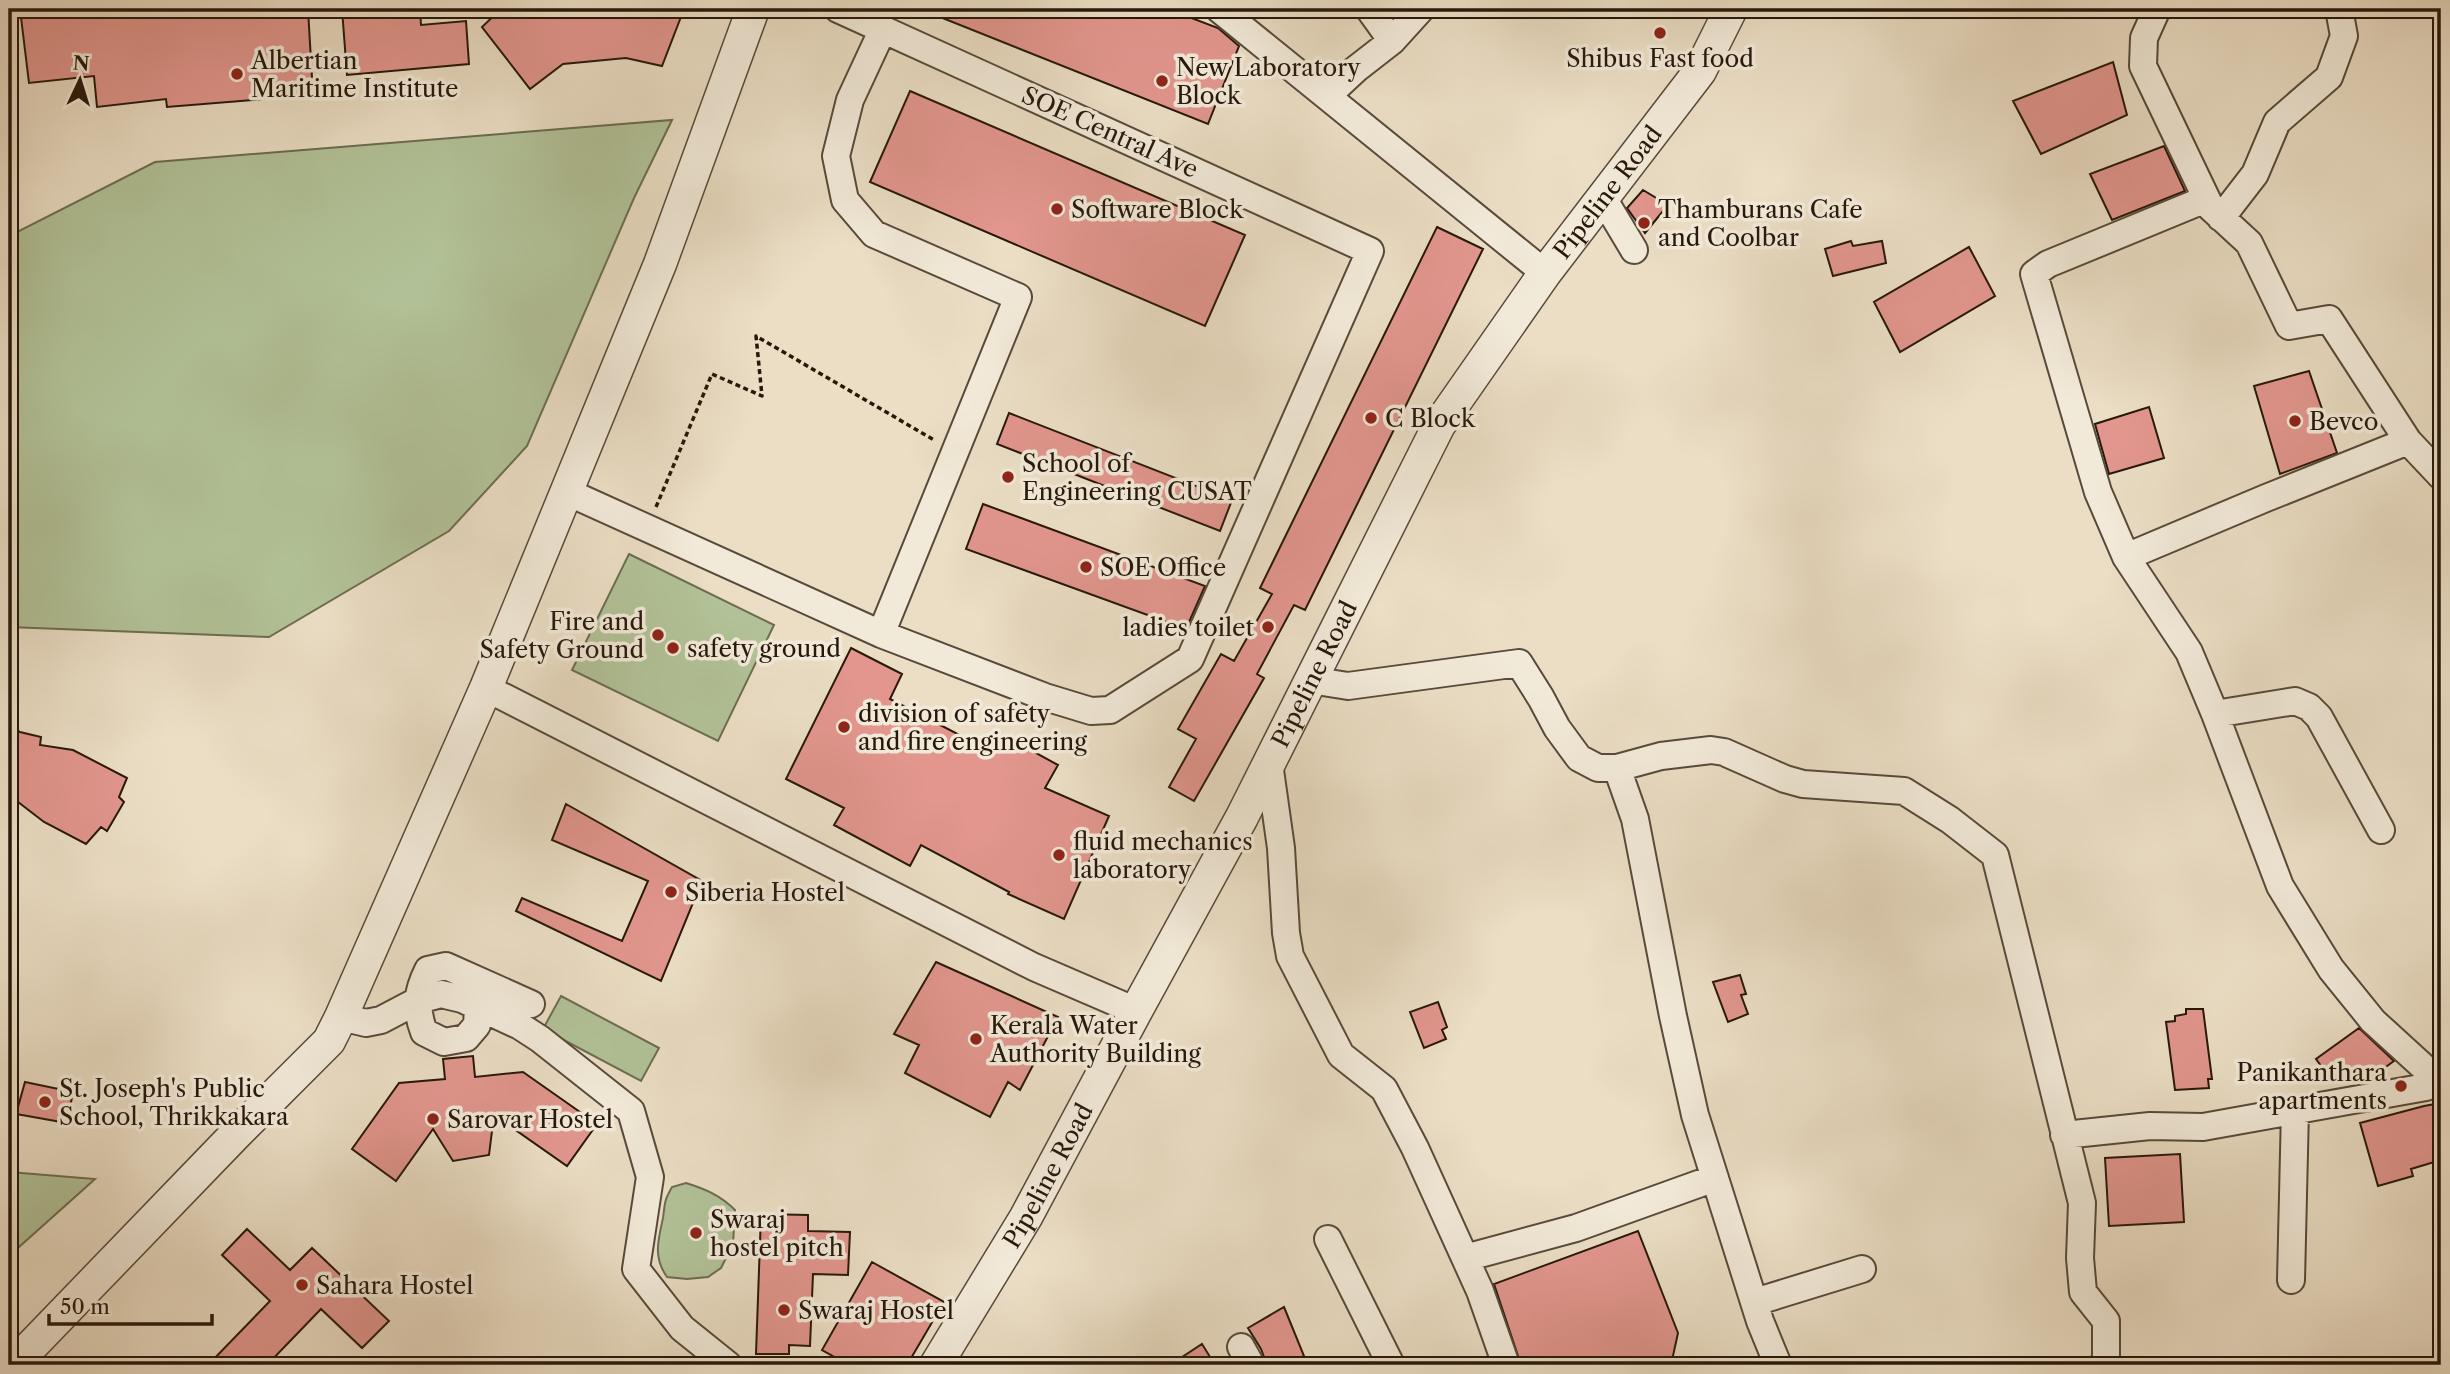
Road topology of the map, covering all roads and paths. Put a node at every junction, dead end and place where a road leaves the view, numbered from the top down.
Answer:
1 (753, 9) edge
2 (838, 9) edge
3 (1219, 9) edge
4 (1369, 9) edge
5 (1421, 9) edge
6 (1731, 9) edge
7 (2157, 9) edge
8 (2339, 9) edge
9 (883, 29) junction
10 (1392, 41) junction
11 (1327, 96) junction
12 (1603, 198) junction
13 (2214, 208) junction
14 (1634, 250) dead end
15 (1545, 273) junction
16 (2408, 442) junction
17 (956, 452) junction
18 (2441, 476) edge
19 (565, 491) junction
20 (647, 528) junction
21 (2126, 557) junction
22 (881, 634) junction
23 (1310, 680) junction
24 (485, 688) junction
25 (2216, 714) junction
26 (1269, 763) junction
27 (1628, 765) junction
28 (2381, 830) dead end
29 (419, 1000) junction
30 (531, 1004) dead end
31 (478, 1007) junction
32 (1136, 1011) junction
33 (341, 1017) junction
34 (2440, 1080) edge
35 (2295, 1110) junction
36 (2064, 1135) junction
37 (1715, 1178) junction
38 (1328, 1239) dead end
39 (1465, 1258) junction
40 (1862, 1269) dead end
41 (2291, 1280) dead end
42 (1755, 1303) junction
43 (13, 1365) edge
44 (728, 1365) edge
45 (936, 1365) edge
46 (1391, 1365) edge
47 (1506, 1365) edge
48 (1777, 1365) edge
49 (2102, 1365) edge

1 - 19 street
2 - 9 street, SOE Central Ave
3 - 11 street
4 - 10 street
5 - 10 street
6 - 12 street, Pipeline Road
7 - 13 street
8 - 13 street
9 - 17 street
9 - 22 street, SOE Central Ave
10 - 11 street
11 - 15 street
12 - 14 street
12 - 15 street, Pipeline Road
13 - 16 street
13 - 21 street
15 - 23 street, Pipeline Road
16 - 18 street
16 - 21 street
17 - 20 path
17 - 22 street
19 - 20 street
19 - 24 street
20 - 22 street
21 - 25 street
23 - 26 street, Pipeline Road
23 - 27 street
24 - 32 street
24 - 33 street
25 - 28 street
25 - 34 street
26 - 32 street, Pipeline Road
26 - 39 street
27 - 36 street
27 - 37 street
29 - 30 street
29 - 31 street
29 - 31 street
29 - 33 street
31 - 44 street
32 - 45 street, Pipeline Road
33 - 43 street
34 - 35 street
35 - 36 street
35 - 41 street
36 - 49 street
37 - 39 street
37 - 42 street
38 - 46 street
39 - 47 street
40 - 42 street
42 - 48 street

